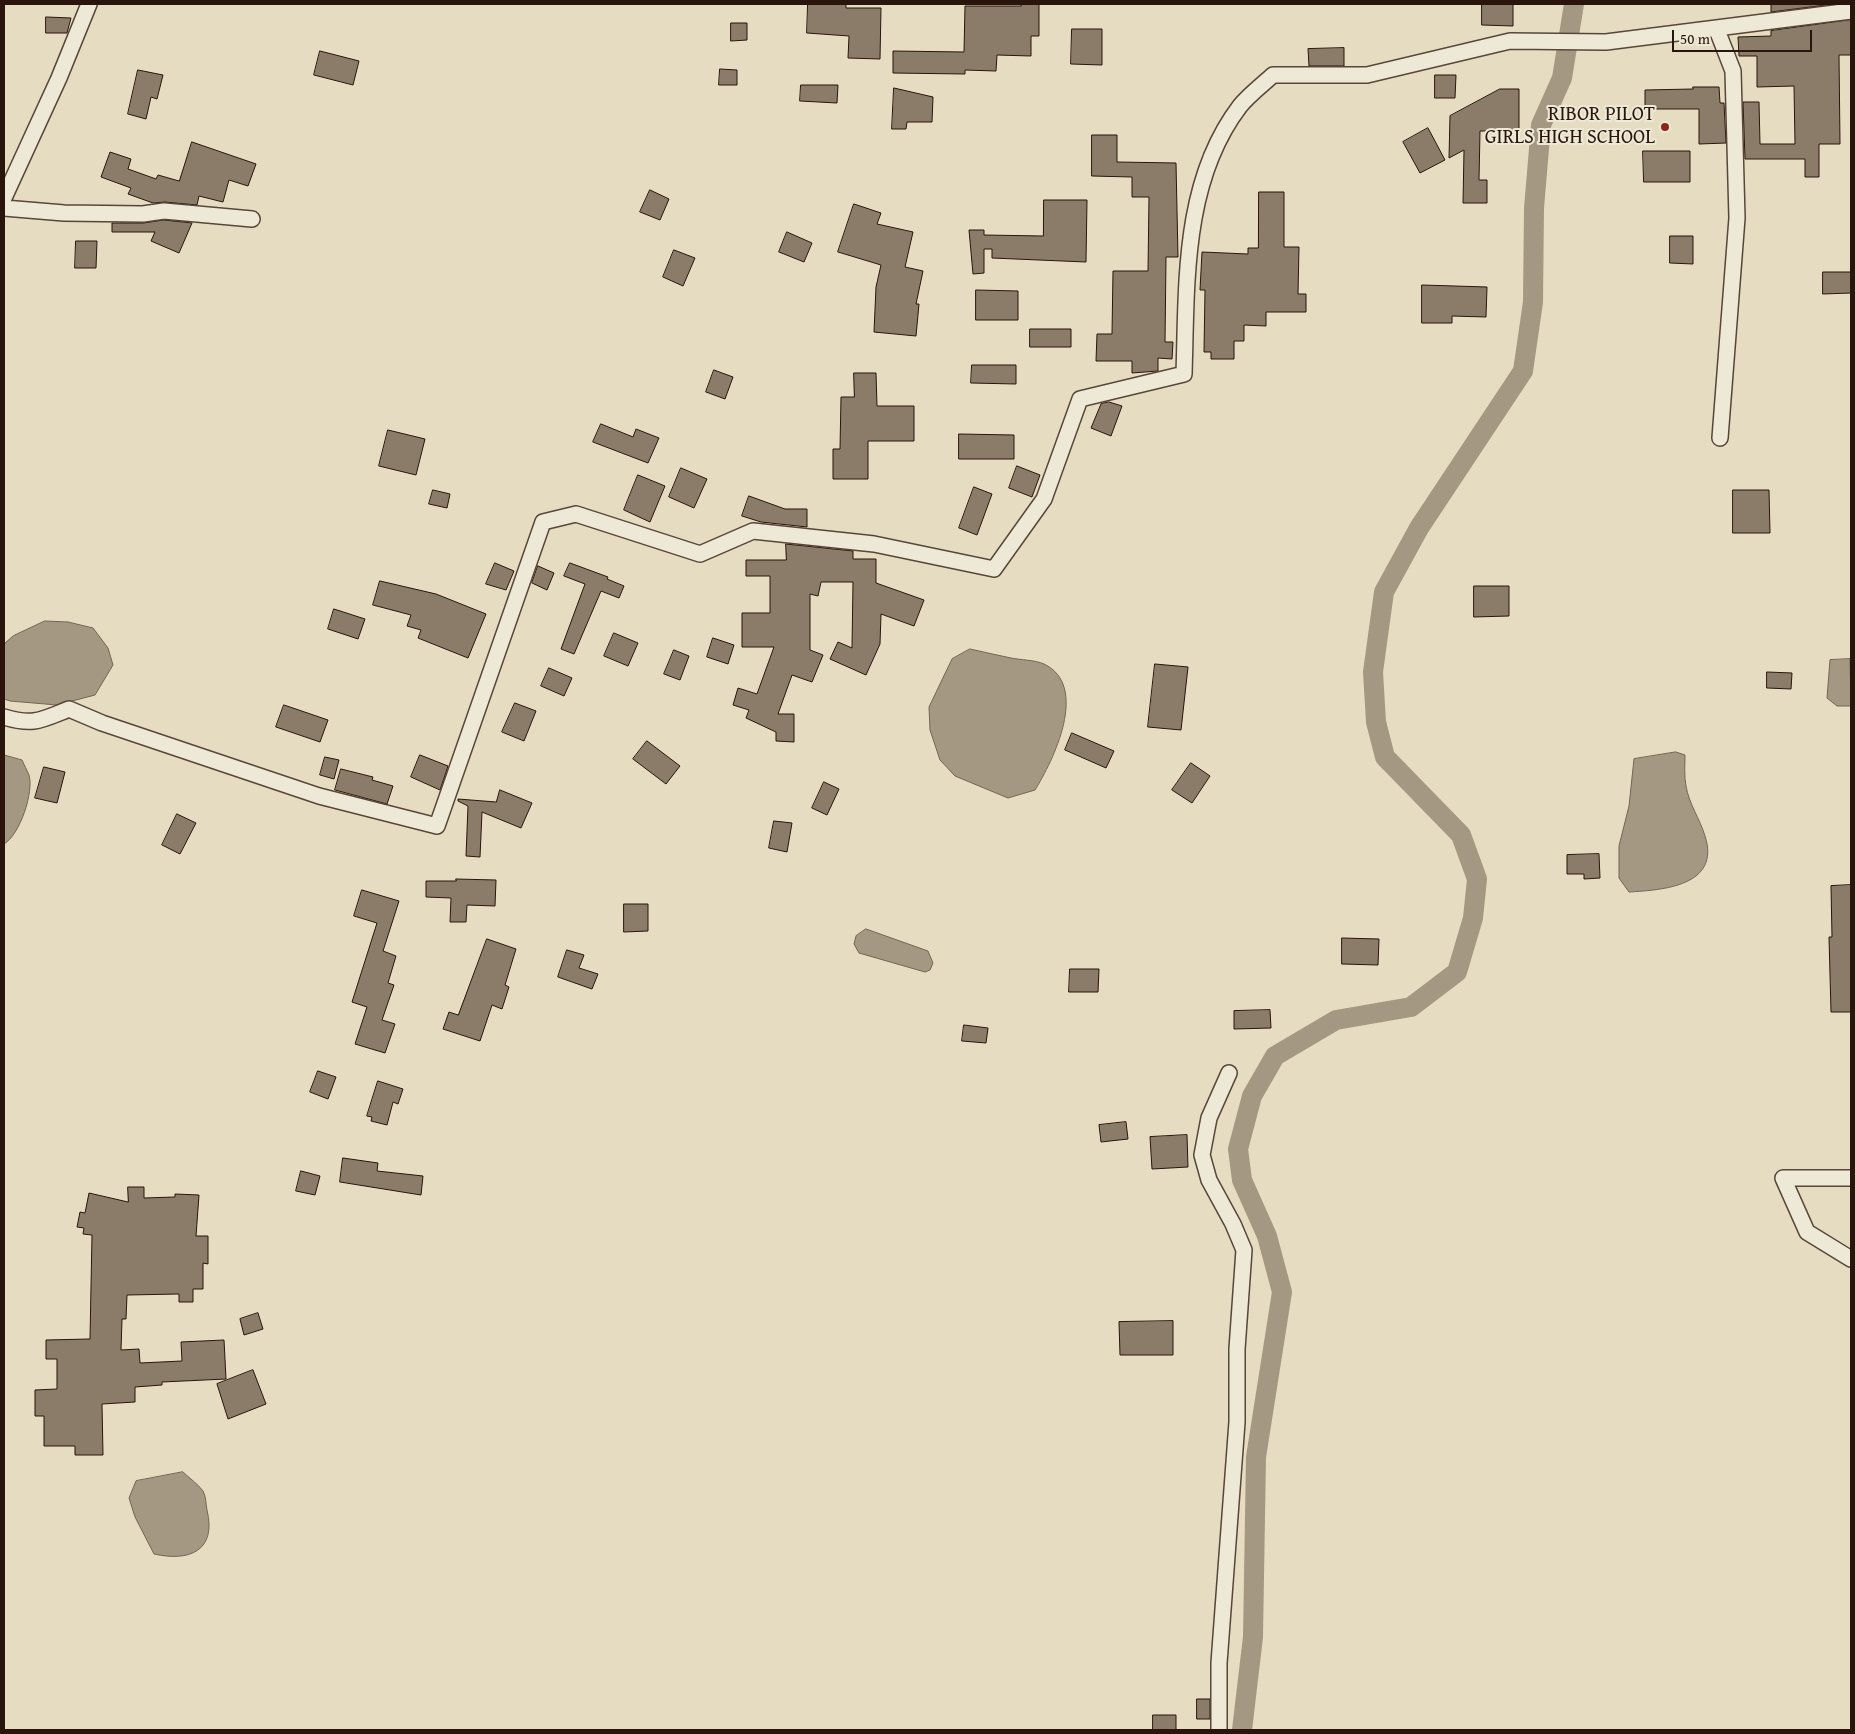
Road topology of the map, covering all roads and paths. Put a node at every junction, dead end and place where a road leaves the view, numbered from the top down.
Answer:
1 (89, 4) edge
2 (1851, 11) edge
3 (1717, 30) junction
4 (4, 198) edge
5 (4, 208) edge
6 (252, 219) dead end
7 (1720, 438) dead end
8 (4, 717) edge
9 (1229, 1073) dead end
10 (1851, 1178) edge
11 (1851, 1259) edge
12 (1219, 1730) edge

1 - 4 street
2 - 3 street
3 - 7 street
3 - 8 street
5 - 6 street
9 - 12 street
10 - 11 street

